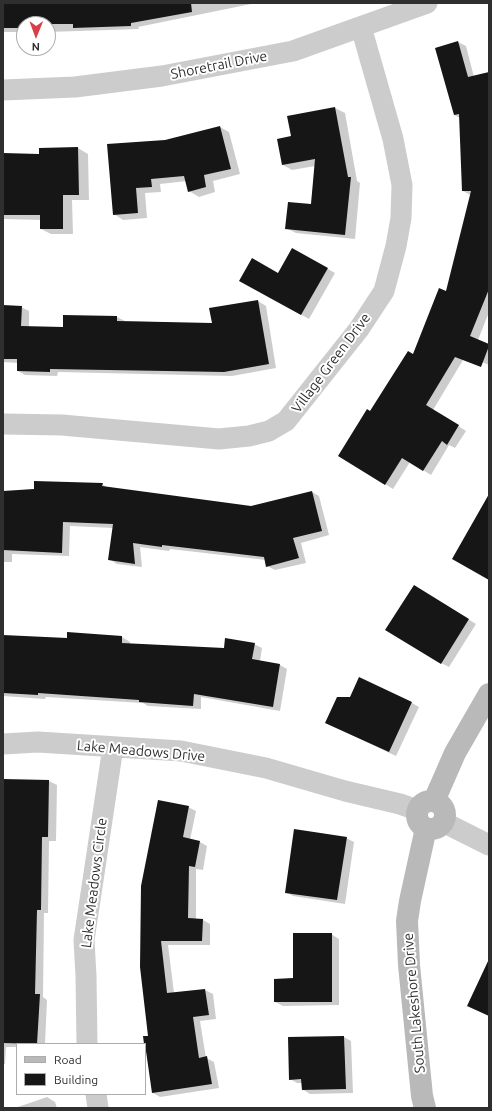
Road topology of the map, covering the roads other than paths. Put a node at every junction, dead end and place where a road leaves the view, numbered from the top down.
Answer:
1 (427, 3) edge
2 (361, 27) junction
3 (3, 90) edge
4 (3, 424) edge
5 (489, 694) edge
6 (3, 744) edge
7 (113, 747) junction
8 (430, 815) junction
9 (489, 845) edge
10 (87, 1043) edge
11 (96, 1095) edge
12 (98, 1108) edge
13 (424, 1108) edge

1 - 2 street, Shoretrail Drive
2 - 3 street, Shoretrail Drive
2 - 4 street, Village Green Drive
5 - 8 street, South Lakeshore Drive
6 - 7 street, Lake Meadows Drive
7 - 8 street, Lake Meadows Drive
7 - 10 street, Lake Meadows Circle
8 - 9 street, Lake Meadows Drive
8 - 13 street, South Lakeshore Drive
11 - 12 street

